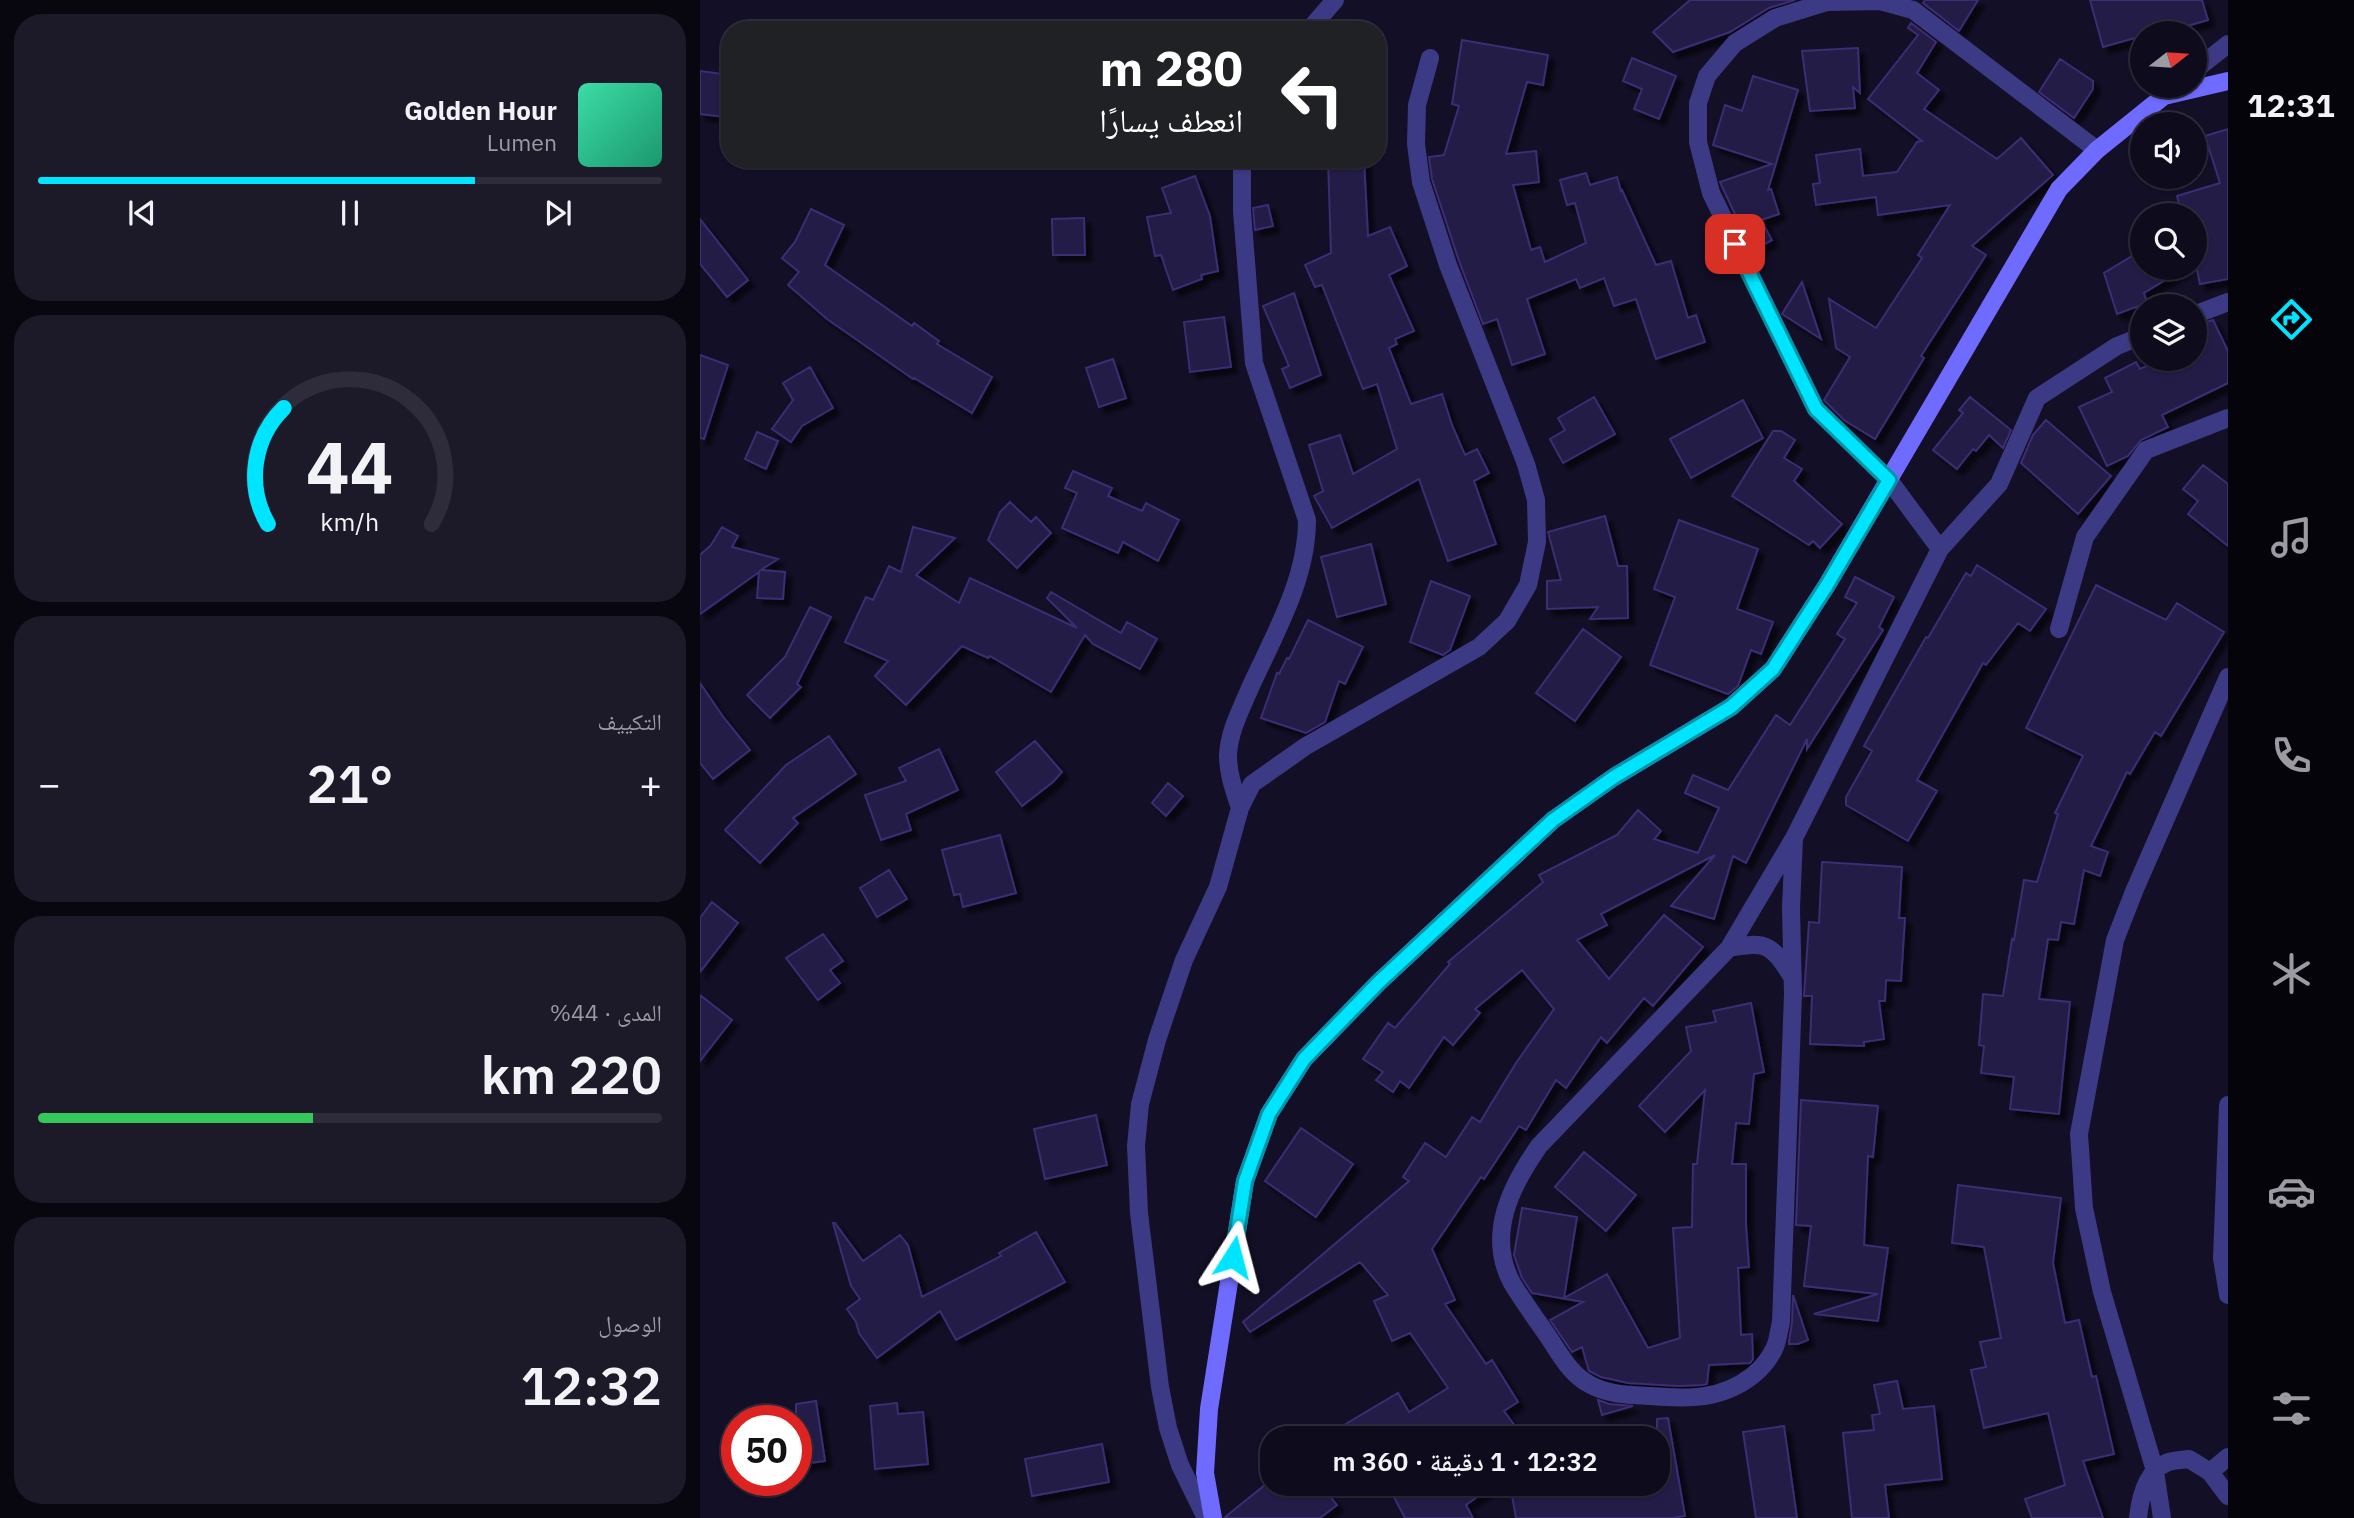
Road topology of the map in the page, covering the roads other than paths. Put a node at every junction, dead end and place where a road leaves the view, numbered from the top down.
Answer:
1 (1335, 0) edge
2 (1317, 21) edge
3 (2228, 44) edge
4 (1430, 58) dead end
5 (2207, 61) edge
6 (2228, 81) edge
7 (2207, 85) edge
8 (2161, 98) edge
9 (2097, 150) junction
10 (1242, 168) edge
11 (2228, 302) edge
12 (2207, 310) edge
13 (2130, 340) edge
14 (2228, 418) edge
15 (1889, 480) junction
16 (1940, 549) junction
17 (2059, 629) dead end
18 (2228, 677) edge
19 (1240, 808) junction
20 (1794, 838) junction
21 (1729, 948) junction
22 (1793, 977) junction
23 (2228, 1105) edge
24 (2228, 1295) edge
25 (2228, 1457) edge
26 (2155, 1471) junction
27 (2210, 1472) junction
28 (2228, 1496) edge
29 (1206, 1518) edge
30 (1213, 1518) edge
31 (2138, 1518) edge
32 (2162, 1518) edge

1 - 2 street
3 - 5 street
4 - 19 street
6 - 7 main road
8 - 9 main road
9 - 15 main road
9 - 15 street
10 - 19 street
11 - 12 street
13 - 16 street
14 - 17 street
15 - 16 street
15 - 30 main road
16 - 20 street
18 - 26 street
19 - 29 street
20 - 21 street
20 - 22 street
21 - 22 street
21 - 22 street
23 - 24 street
25 - 27 street
26 - 27 street
26 - 31 street
26 - 32 street
27 - 28 street

